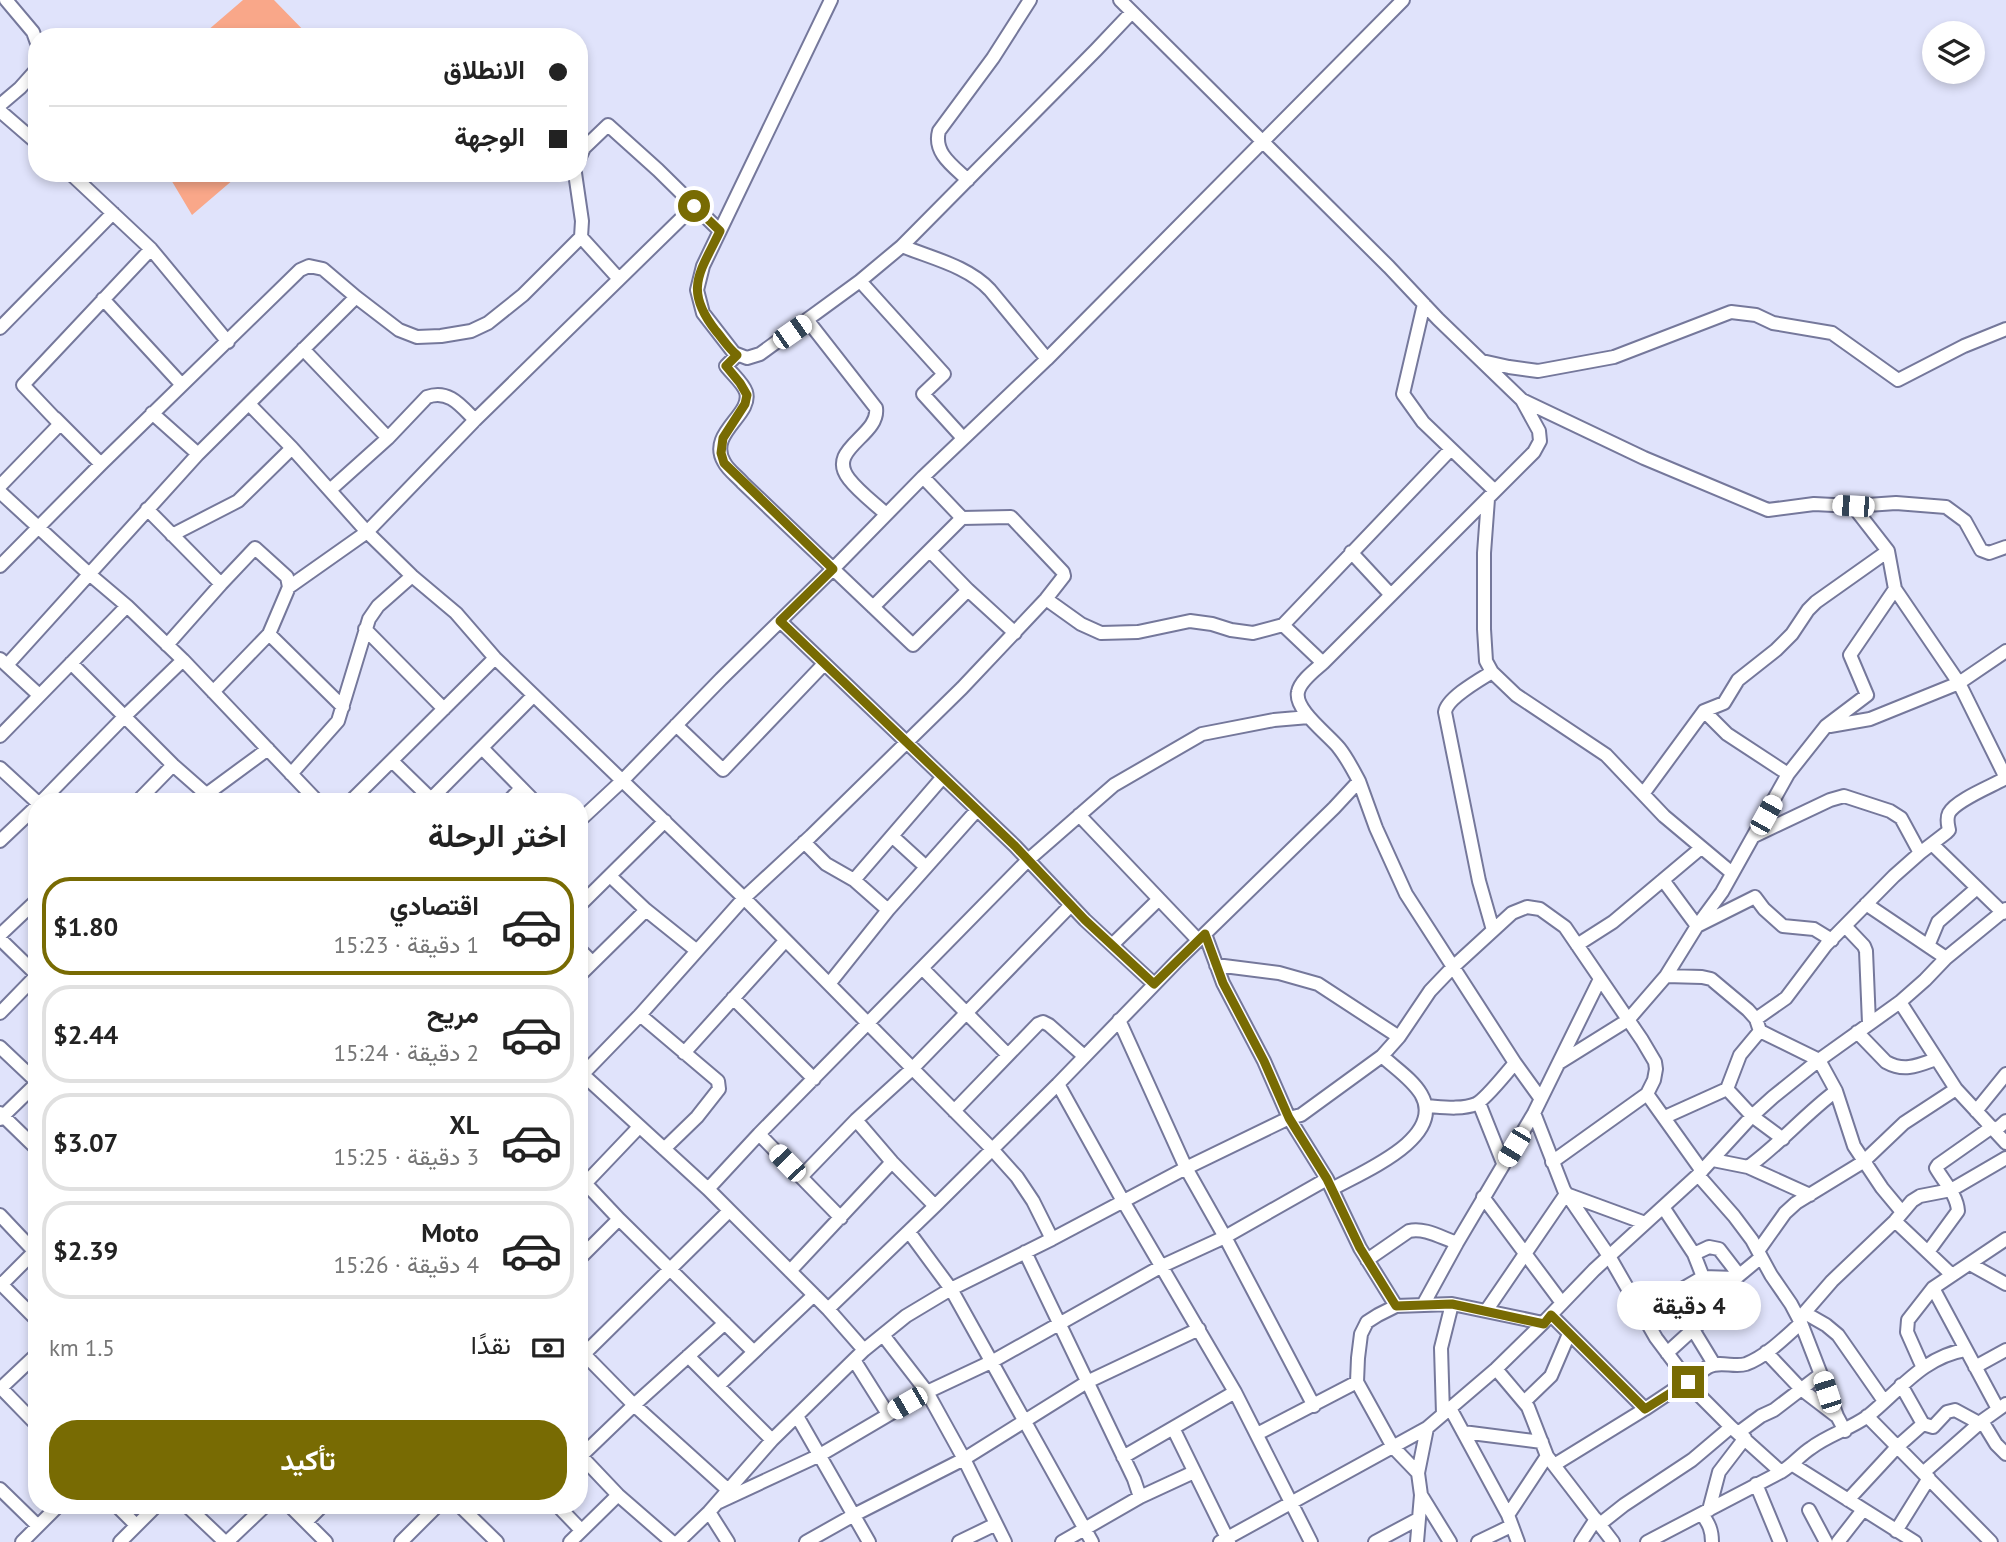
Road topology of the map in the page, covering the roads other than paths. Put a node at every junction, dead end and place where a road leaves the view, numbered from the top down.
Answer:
1 (6, 0) edge
2 (831, 0) edge
3 (1030, 0) edge
4 (1120, 0) edge
5 (1402, 0) edge
6 (1132, 12) junction
7 (30, 28) edge
8 (28, 80) edge
9 (0, 105) edge
10 (0, 111) edge
11 (28, 135) edge
12 (1262, 141) junction
13 (588, 144) edge
14 (968, 180) junction
15 (80, 182) edge
16 (576, 182) edge
17 (694, 206) junction
18 (113, 213) junction
19 (720, 231) junction
20 (580, 237) junction
21 (902, 246) junction
22 (151, 249) junction
23 (619, 279) junction
24 (860, 281) junction
25 (356, 298) junction
26 (103, 299) junction
27 (1424, 304) junction
28 (808, 321) junction
29 (0, 328) edge
30 (2006, 329) edge
31 (228, 342) junction
32 (303, 349) junction
33 (737, 355) junction
34 (1046, 359) junction
35 (1482, 361) junction
36 (23, 385) junction
37 (182, 385) junction
38 (1522, 400) junction
39 (248, 404) junction
40 (152, 413) junction
41 (475, 420) junction
42 (388, 438) junction
43 (963, 438) junction
44 (292, 448) junction
45 (1451, 449) junction
46 (198, 454) junction
47 (101, 464) junction
48 (923, 477) junction
49 (0, 486) edge
50 (330, 490) junction
51 (0, 492) edge
52 (1491, 495) junction
53 (1853, 506) junction
54 (147, 509) junction
55 (886, 514) junction
56 (962, 518) junction
57 (38, 528) junction
58 (368, 532) junction
59 (172, 535) junction
60 (2006, 547) edge
61 (930, 551) junction
62 (1888, 551) junction
63 (1351, 552) junction
64 (0, 566) edge
65 (833, 569) junction
66 (89, 573) junction
67 (412, 576) junction
68 (221, 584) junction
69 (289, 587) junction
70 (1895, 589) junction
71 (968, 590) junction
72 (1391, 595) junction
73 (1046, 599) junction
74 (127, 606) junction
75 (873, 607) junction
76 (780, 621) junction
77 (1283, 625) junction
78 (365, 629) junction
79 (1015, 633) junction
80 (269, 634) junction
81 (167, 645) junction
82 (2006, 651) edge
83 (495, 658) junction
84 (183, 660) junction
85 (3, 662) edge
86 (72, 663) junction
87 (1323, 663) junction
88 (824, 664) junction
89 (1492, 671) junction
90 (1959, 683) junction
91 (213, 692) junction
92 (39, 695) junction
93 (533, 696) junction
94 (343, 707) junction
95 (444, 709) junction
96 (1704, 711) junction
97 (124, 717) junction
98 (1309, 717) junction
99 (676, 725) junction
100 (1826, 726) junction
101 (0, 736) edge
102 (907, 744) junction
103 (482, 748) junction
104 (268, 750) junction
105 (392, 761) junction
106 (173, 765) junction
107 (0, 768) edge
108 (291, 774) junction
109 (1788, 774) junction
110 (942, 778) junction
111 (2006, 778) edge
112 (623, 780) junction
113 (1359, 781) junction
114 (521, 788) junction
115 (48, 793) edge
116 (147, 793) edge
117 (197, 793) edge
118 (208, 793) edge
119 (309, 793) edge
120 (360, 793) edge
121 (425, 793) edge
122 (435, 793) edge
123 (516, 793) edge
124 (526, 793) edge
125 (28, 794) edge
126 (1643, 794) junction
127 (977, 810) junction
128 (28, 813) edge
129 (588, 813) edge
130 (1079, 815) junction
131 (665, 821) junction
132 (892, 836) junction
133 (1754, 836) junction
134 (0, 842) edge
135 (804, 842) junction
136 (1932, 844) junction
137 (1701, 848) junction
138 (1920, 853) junction
139 (1028, 860) junction
140 (926, 867) junction
141 (1732, 873) junction
142 (610, 876) junction
143 (854, 880) junction
144 (1663, 880) junction
145 (1977, 888) junction
146 (588, 897) edge
147 (744, 898) junction
148 (1158, 899) junction
149 (1866, 904) junction
150 (1071, 905) junction
151 (646, 910) junction
152 (888, 910) junction
153 (28, 911) edge
154 (2004, 911) edge
155 (1697, 926) junction
156 (1845, 926) junction
157 (1493, 930) junction
158 (0, 937) edge
159 (1202, 937) junction
160 (1832, 940) junction
161 (785, 941) junction
162 (1577, 944) junction
163 (1112, 945) junction
164 (1928, 946) junction
165 (697, 951) junction
166 (588, 958) edge
167 (1946, 958) junction
168 (592, 962) junction
169 (1216, 965) junction
170 (28, 966) edge
171 (588, 966) edge
172 (922, 968) junction
173 (1452, 968) junction
174 (1666, 976) junction
175 (1600, 978) junction
176 (28, 984) edge
177 (829, 984) junction
178 (1154, 984) junction
179 (733, 998) junction
180 (1899, 1002) junction
181 (0, 1013) edge
182 (966, 1013) junction
183 (640, 1015) junction
184 (1119, 1020) junction
185 (1628, 1020) junction
186 (868, 1023) junction
187 (1869, 1023) junction
188 (1758, 1025) junction
189 (1857, 1032) junction
190 (1399, 1037) junction
191 (0, 1047) edge
192 (684, 1053) junction
193 (1007, 1054) junction
194 (1084, 1056) junction
195 (1382, 1056) junction
196 (1936, 1059) junction
197 (1819, 1060) junction
198 (1515, 1063) junction
199 (1559, 1063) junction
200 (588, 1067) edge
201 (912, 1069) junction
202 (28, 1073) edge
203 (2006, 1074) edge
204 (814, 1079) junction
205 (588, 1082) edge
206 (1058, 1084) junction
207 (1727, 1089) junction
208 (1956, 1089) junction
209 (28, 1090) edge
210 (1836, 1091) junction
211 (1647, 1094) junction
212 (1541, 1099) junction
213 (1479, 1103) junction
214 (1426, 1106) junction
215 (954, 1111) junction
216 (1976, 1111) junction
217 (1534, 1113) junction
218 (1, 1116) edge
219 (1752, 1116) junction
220 (1665, 1117) junction
221 (1289, 1118) junction
222 (856, 1120) junction
223 (2006, 1121) edge
224 (639, 1127) junction
225 (1993, 1129) junction
226 (759, 1134) junction
227 (1783, 1139) junction
228 (28, 1141) edge
229 (2006, 1143) edge
230 (664, 1149) junction
231 (991, 1149) junction
232 (2006, 1158) edge
233 (1713, 1160) junction
234 (1552, 1161) junction
235 (892, 1162) junction
236 (1863, 1162) junction
237 (1503, 1163) junction
238 (1748, 1167) junction
239 (1186, 1168) junction
240 (1700, 1173) junction
241 (801, 1177) junction
242 (588, 1182) edge
243 (1330, 1184) junction
244 (708, 1189) junction
245 (1951, 1190) junction
246 (588, 1191) edge
247 (1566, 1194) junction
248 (1810, 1195) junction
249 (1483, 1197) junction
250 (1123, 1201) junction
251 (935, 1206) junction
252 (1663, 1207) junction
253 (729, 1211) junction
254 (0, 1215) edge
255 (1899, 1216) junction
256 (841, 1218) junction
257 (619, 1219) junction
258 (1645, 1223) junction
259 (909, 1232) junction
260 (1225, 1237) junction
261 (2006, 1238) edge
262 (1052, 1239) junction
263 (28, 1242) edge
264 (1457, 1243) junction
265 (588, 1246) edge
266 (1025, 1252) junction
267 (1928, 1252) junction
268 (1695, 1254) junction
269 (1759, 1254) junction
270 (1526, 1255) junction
271 (1609, 1256) junction
272 (28, 1258) edge
273 (1367, 1260) junction
274 (1970, 1264) junction
275 (1163, 1266) junction
276 (670, 1268) junction
277 (790, 1271) junction
278 (1952, 1275) junction
279 (1737, 1276) junction
280 (1703, 1277) junction
281 (1, 1284) edge
282 (2006, 1284) edge
283 (1933, 1288) junction
284 (951, 1289) junction
285 (814, 1295) junction
286 (1672, 1295) junction
287 (1562, 1303) junction
288 (1452, 1304) junction
289 (1423, 1305) junction
290 (1396, 1306) junction
291 (828, 1309) junction
292 (1639, 1309) junction
293 (28, 1311) edge
294 (1486, 1311) junction
295 (1802, 1318) junction
296 (1547, 1319) junction
297 (725, 1323) junction
298 (1059, 1325) junction
299 (1199, 1329) junction
300 (1693, 1331) junction
301 (1569, 1334) junction
302 (883, 1335) junction
303 (588, 1347) edge
304 (1960, 1348) junction
305 (2006, 1350) edge
306 (754, 1352) junction
307 (1766, 1352) junction
308 (1667, 1353) junction
309 (859, 1355) junction
310 (688, 1356) junction
311 (588, 1361) edge
312 (993, 1361) junction
313 (28, 1362) edge
314 (1714, 1364) junction
315 (1975, 1367) junction
316 (1923, 1368) junction
317 (1496, 1369) junction
318 (1821, 1374) junction
319 (1087, 1382) junction
320 (1357, 1382) junction
321 (1688, 1382) junction
322 (1901, 1385) junction
323 (718, 1386) junction
324 (0, 1388) edge
325 (1801, 1389) junction
326 (927, 1392) junction
327 (1235, 1392) junction
328 (1884, 1401) junction
329 (1524, 1402) junction
330 (634, 1405) junction
331 (1314, 1406) junction
332 (2002, 1407) edge
333 (1645, 1409) junction
334 (1446, 1411) junction
335 (888, 1414) junction
336 (28, 1415) edge
337 (797, 1416) junction
338 (1837, 1416) junction
339 (1867, 1416) junction
340 (1025, 1422) junction
341 (1923, 1424) junction
342 (1979, 1424) junction
343 (1173, 1428) junction
344 (1427, 1428) junction
345 (1844, 1431) junction
346 (1463, 1432) junction
347 (1738, 1433) junction
348 (1256, 1434) junction
349 (772, 1440) junction
350 (1542, 1442) junction
351 (1393, 1447) junction
352 (1897, 1447) junction
353 (588, 1449) edge
354 (2006, 1454) edge
355 (820, 1455) junction
356 (1123, 1457) junction
357 (964, 1459) junction
358 (1551, 1460) junction
359 (588, 1465) edge
360 (1787, 1468) junction
361 (1194, 1472) junction
362 (1418, 1473) junction
363 (1926, 1476) junction
364 (1756, 1484) junction
365 (727, 1489) junction
366 (1, 1491) edge
367 (618, 1494) junction
368 (1421, 1495) junction
369 (1140, 1497) junction
370 (1848, 1500) junction
371 (1292, 1503) junction
372 (713, 1508) junction
373 (1809, 1510) dead end
374 (1863, 1510) junction
375 (1705, 1512) junction
376 (50, 1514) edge
377 (125, 1514) edge
378 (148, 1514) edge
379 (196, 1514) edge
380 (256, 1514) edge
381 (298, 1514) edge
382 (314, 1514) edge
383 (429, 1514) edge
384 (468, 1514) edge
385 (565, 1514) edge
386 (854, 1515) junction
387 (1418, 1519) junction
388 (1509, 1520) junction
389 (306, 1522) junction
390 (1598, 1522) junction
391 (996, 1524) junction
392 (38, 1525) junction
393 (136, 1525) junction
394 (1085, 1530) junction
395 (581, 1531) junction
396 (1896, 1531) junction
397 (1225, 1541) edge
398 (22, 1542) edge
399 (120, 1542) edge
400 (226, 1542) edge
401 (326, 1542) edge
402 (401, 1542) edge
403 (498, 1542) edge
404 (570, 1542) edge
405 (671, 1542) edge
406 (678, 1542) edge
407 (727, 1542) edge
408 (806, 1542) edge
409 (869, 1542) edge
410 (959, 1542) edge
411 (1005, 1542) edge
412 (1062, 1542) edge
413 (1092, 1542) edge
414 (1311, 1542) edge
415 (1375, 1542) edge
416 (1417, 1542) edge
417 (1450, 1542) edge
418 (1478, 1542) edge
419 (1518, 1542) edge
420 (1581, 1542) edge
421 (1613, 1542) edge
422 (1647, 1542) edge
423 (1712, 1542) edge
424 (1780, 1542) edge
425 (1826, 1542) edge
426 (1838, 1542) edge
427 (1914, 1542) edge
428 (1991, 1542) edge

1 - 7 street
2 - 19 street
3 - 14 street
4 - 6 street
5 - 12 street
6 - 12 street
6 - 14 street
8 - 9 street
10 - 11 street
12 - 27 street
12 - 34 street
13 - 17 street
14 - 21 street
15 - 18 street
16 - 20 street
17 - 19 street
17 - 23 street
18 - 22 street
18 - 29 street
19 - 33 street
20 - 23 street
20 - 25 street
21 - 24 street
21 - 34 street
22 - 26 street
22 - 31 street
23 - 41 street
24 - 28 street
24 - 43 street
25 - 31 street
25 - 32 street
26 - 36 street
26 - 37 street
27 - 35 street
27 - 45 street
28 - 33 street
28 - 55 street
30 - 35 street
31 - 37 street
32 - 39 street
32 - 42 street
33 - 65 street
34 - 43 street
35 - 38 street
36 - 47 street
36 - 49 street
37 - 40 street
38 - 52 street
38 - 53 street
39 - 44 street
39 - 46 street
40 - 46 street
40 - 47 street
41 - 42 street
41 - 58 street
42 - 50 street
43 - 48 street
44 - 50 street
44 - 59 street
45 - 52 street
45 - 63 street
46 - 54 street
47 - 57 street
48 - 55 street
48 - 56 street
50 - 58 street
51 - 57 street
52 - 72 street
52 - 89 street
53 - 60 street
53 - 62 street
54 - 59 street
54 - 66 street
55 - 65 street
56 - 61 street
56 - 73 street
57 - 64 street
57 - 66 street
58 - 67 street
58 - 69 street
59 - 68 street
61 - 71 street
61 - 75 street
62 - 70 street
62 - 96 street
63 - 72 street
63 - 77 street
65 - 75 street
65 - 76 street
66 - 74 street
66 - 85 street
67 - 78 street
67 - 83 street
68 - 69 street
68 - 81 street
69 - 80 street
70 - 90 street
70 - 100 street
71 - 75 street
71 - 79 street
72 - 87 street
73 - 77 street
73 - 79 street
74 - 81 street
74 - 86 street
76 - 88 street
76 - 99 street
77 - 87 street
78 - 94 street
78 - 95 street
79 - 102 street
80 - 91 street
80 - 94 street
81 - 84 street
82 - 90 street
83 - 93 street
83 - 95 street
84 - 91 street
84 - 97 street
85 - 92 street
86 - 92 street
86 - 97 street
87 - 98 street
88 - 99 street
88 - 102 street
89 - 126 street
89 - 157 street
90 - 100 street
90 - 111 street
91 - 104 street
92 - 101 street
93 - 103 street
93 - 112 street
94 - 108 street
95 - 105 street
96 - 109 street
96 - 126 street
97 - 106 street
97 - 115 street
98 - 113 street
98 - 130 street
99 - 112 street
100 - 109 street
102 - 110 street
102 - 135 street
103 - 114 street
103 - 122 street
104 - 108 street
104 - 118 street
105 - 120 street
105 - 121 street
106 - 116 street
106 - 117 street
107 - 125 street
108 - 119 street
109 - 133 street
110 - 127 street
110 - 132 street
111 - 136 street
112 - 129 street
112 - 131 street
113 - 159 street
113 - 173 street
114 - 123 street
114 - 124 street
126 - 137 street
127 - 139 street
127 - 140 street
128 - 134 street
130 - 139 street
130 - 148 street
131 - 142 street
131 - 147 street
132 - 140 street
132 - 143 street
133 - 138 street
133 - 141 street
135 - 143 street
135 - 147 street
136 - 138 street
136 - 145 street
137 - 141 street
137 - 144 street
138 - 149 street
139 - 150 street
139 - 172 street
140 - 152 street
141 - 155 street
142 - 146 street
142 - 151 street
143 - 152 street
144 - 155 street
144 - 162 street
145 - 154 street
145 - 164 street
147 - 161 street
147 - 165 street
148 - 159 street
148 - 163 street
149 - 156 street
149 - 164 street
150 - 163 street
150 - 182 street
151 - 165 street
151 - 168 street
152 - 177 street
153 - 158 street
154 - 167 street
155 - 160 street
155 - 174 street
156 - 160 street
156 - 187 street
157 - 162 street
157 - 173 street
158 - 170 street
159 - 169 street
159 - 178 street
160 - 188 street
161 - 177 street
161 - 179 street
162 - 175 street
163 - 178 street
164 - 167 street
165 - 183 street
166 - 168 street
167 - 180 street
168 - 171 street
169 - 190 street
169 - 221 street
172 - 182 street
172 - 186 street
173 - 190 street
173 - 198 street
174 - 185 street
174 - 188 street
175 - 185 street
175 - 199 street
176 - 181 street
177 - 186 street
178 - 184 street
179 - 192 street
179 - 204 street
180 - 187 street
180 - 196 street
182 - 193 street
182 - 201 street
183 - 192 street
183 - 200 street
184 - 194 street
184 - 239 street
185 - 199 street
185 - 211 street
186 - 201 street
186 - 204 street
187 - 189 street
188 - 197 street
188 - 207 street
189 - 196 street
189 - 197 street
190 - 195 street
191 - 202 street
192 - 230 street
193 - 194 street
193 - 215 street
194 - 206 street
195 - 214 street
195 - 221 street
196 - 208 street
197 - 210 street
197 - 219 street
198 - 212 street
198 - 213 street
199 - 212 street
201 - 215 street
201 - 222 street
203 - 216 street
204 - 226 street
205 - 224 street
206 - 231 street
206 - 250 street
207 - 219 street
207 - 220 street
208 - 216 street
208 - 236 street
209 - 218 street
210 - 227 street
210 - 236 street
211 - 220 street
211 - 234 street
212 - 217 street
213 - 214 street
213 - 237 street
214 - 243 street
215 - 231 street
216 - 225 street
217 - 234 street
217 - 237 street
218 - 228 street
219 - 227 street
219 - 233 street
220 - 240 street
221 - 239 street
221 - 243 street
222 - 235 street
222 - 241 street
223 - 225 street
224 - 230 street
224 - 242 street
225 - 229 street
225 - 245 street
226 - 241 street
226 - 244 street
227 - 238 street
230 - 244 street
231 - 251 street
231 - 262 street
232 - 245 street
233 - 238 street
233 - 240 street
234 - 247 street
235 - 251 street
235 - 256 street
236 - 248 street
236 - 255 street
237 - 249 street
238 - 248 street
239 - 250 street
239 - 260 street
240 - 252 street
240 - 269 street
241 - 256 street
243 - 260 street
243 - 273 street
244 - 253 street
245 - 255 street
245 - 267 street
246 - 257 street
247 - 258 street
247 - 270 street
247 - 271 street
248 - 269 street
249 - 264 street
249 - 270 street
250 - 262 street
250 - 275 street
251 - 259 street
252 - 258 street
252 - 268 street
253 - 276 street
253 - 277 street
254 - 263 street
255 - 267 street
255 - 295 street
256 - 277 street
257 - 265 street
257 - 276 street
258 - 271 street
259 - 284 street
259 - 291 street
260 - 275 street
260 - 331 street
261 - 274 street
262 - 266 street
264 - 273 street
264 - 289 street
266 - 284 street
266 - 298 street
267 - 278 street
268 - 279 street
268 - 280 street
269 - 279 street
269 - 295 street
270 - 287 street
270 - 294 street
271 - 287 street
271 - 292 street
272 - 281 street
273 - 290 street
274 - 278 street
274 - 282 street
275 - 298 street
275 - 299 street
276 - 297 street
276 - 303 street
277 - 285 street
278 - 283 street
279 - 280 street
279 - 300 street
280 - 286 street
281 - 293 street
283 - 304 street
283 - 316 street
284 - 302 street
284 - 312 street
285 - 291 street
285 - 306 street
286 - 292 street
286 - 300 street
287 - 296 street
288 - 289 street
288 - 294 street
288 - 334 street
289 - 290 street
290 - 320 street
291 - 309 street
292 - 308 street
294 - 296 street
295 - 307 street
295 - 318 street
295 - 328 street
296 - 301 street
296 - 317 street
297 - 306 street
297 - 310 street
298 - 312 street
298 - 319 street
299 - 319 street
299 - 327 street
300 - 308 street
300 - 314 street
301 - 329 street
301 - 333 street
302 - 309 street
302 - 326 street
304 - 315 street
304 - 316 street
305 - 315 street
306 - 323 street
307 - 314 street
307 - 325 street
308 - 321 street
309 - 335 street
309 - 337 street
310 - 323 street
310 - 330 street
311 - 330 street
312 - 326 street
312 - 340 street
313 - 324 street
314 - 321 street
315 - 332 street
316 - 322 street
317 - 329 street
317 - 334 street
318 - 325 street
318 - 338 street
319 - 340 street
319 - 356 street
320 - 331 street
320 - 351 street
321 - 333 street
321 - 347 street
322 - 328 street
322 - 341 street
323 - 349 street
324 - 336 street
325 - 338 street
325 - 347 street
326 - 335 street
326 - 357 street
327 - 343 street
327 - 348 street
328 - 339 street
329 - 350 street
330 - 353 street
330 - 365 street
331 - 348 street
332 - 342 street
333 - 358 street
334 - 344 street
334 - 346 street
335 - 355 street
337 - 349 street
337 - 355 street
338 - 345 street
339 - 345 street
339 - 352 street
340 - 357 street
340 - 394 street
341 - 342 street
341 - 352 street
342 - 354 street
342 - 363 street
343 - 356 street
343 - 361 street
344 - 351 street
344 - 362 street
345 - 360 street
346 - 350 street
346 - 388 street
347 - 360 street
347 - 375 street
347 - 390 street
348 - 371 street
349 - 365 street
350 - 358 street
351 - 362 street
351 - 371 street
352 - 363 street
352 - 370 street
355 - 372 street
355 - 386 street
356 - 369 street
357 - 386 street
357 - 391 street
358 - 388 street
358 - 390 street
359 - 367 street
360 - 364 street
360 - 370 street
361 - 369 street
361 - 397 street
362 - 368 street
363 - 396 street
363 - 428 street
364 - 375 street
364 - 424 street
365 - 372 street
366 - 392 street
367 - 395 street
367 - 405 street
368 - 387 street
368 - 417 street
369 - 394 street
370 - 374 street
371 - 397 street
371 - 414 street
372 - 406 street
372 - 407 street
373 - 425 street
374 - 396 street
374 - 426 street
375 - 422 street
375 - 423 street
376 - 392 street
377 - 393 street
378 - 393 street
379 - 400 street
380 - 400 street
381 - 389 street
382 - 389 street
383 - 402 street
384 - 403 street
385 - 395 street
386 - 408 street
386 - 409 street
387 - 415 street
387 - 416 street
388 - 418 street
388 - 419 street
389 - 401 street
390 - 420 street
390 - 421 street
391 - 410 street
391 - 411 street
392 - 398 street
393 - 399 street
394 - 412 street
394 - 413 street
395 - 404 street
396 - 427 street

